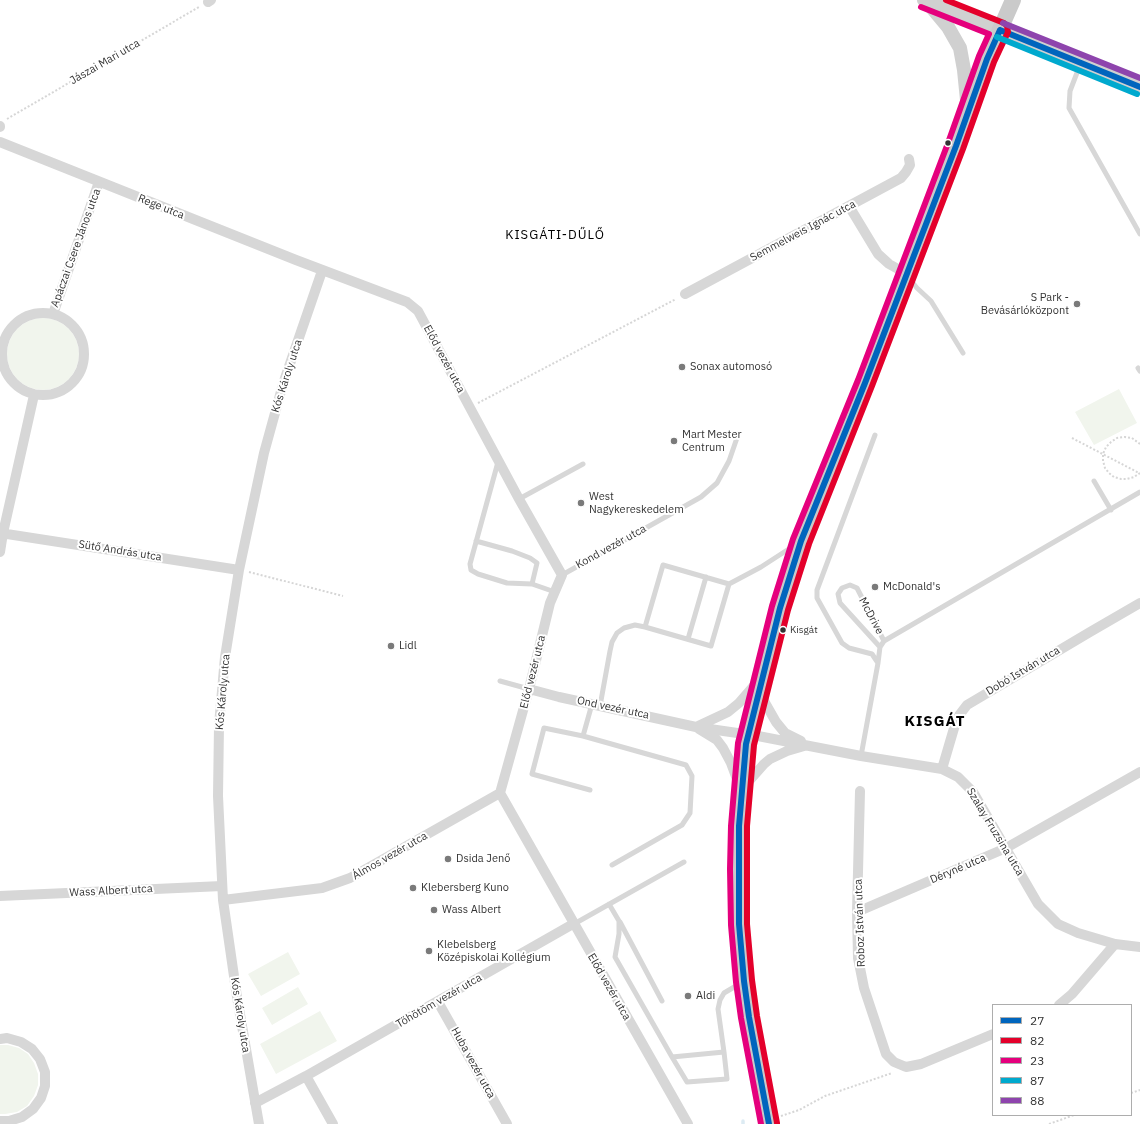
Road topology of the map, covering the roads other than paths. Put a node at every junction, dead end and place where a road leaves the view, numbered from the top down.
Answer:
1 (1013, 0) edge
2 (925, 1) edge
3 (1000, 30) junction
4 (1081, 64) junction
5 (1140, 87) edge
6 (968, 110) junction
7 (0, 142) edge
8 (909, 158) dead end
9 (99, 182) junction
10 (849, 206) junction
11 (1140, 234) edge
12 (322, 270) junction
13 (907, 274) junction
14 (685, 294) road end
15 (53, 314) junction
16 (963, 354) dead end
17 (34, 395) junction
18 (875, 435) dead end
19 (738, 436) dead end
20 (498, 462) junction
21 (583, 464) dead end
22 (1094, 481) dead end
23 (1140, 492) edge
24 (518, 499) junction
25 (1111, 510) junction
26 (1, 533) edge
27 (476, 541) junction
28 (800, 541) junction
29 (0, 552) edge
30 (239, 570) junction
31 (562, 574) junction
32 (706, 577) junction
33 (532, 584) junction
34 (729, 584) junction
35 (555, 592) junction
36 (1140, 603) edge
37 (645, 627) junction
38 (688, 639) junction
39 (884, 641) junction
40 (880, 647) junction
41 (878, 663) junction
42 (762, 676) junction
43 (500, 681) dead end
44 (530, 688) junction
45 (596, 705) junction
46 (696, 727) junction
47 (749, 735) junction
48 (584, 736) junction
49 (808, 745) junction
50 (861, 756) junction
51 (942, 769) junction
52 (1140, 772) edge
53 (590, 790) dead end
54 (741, 790) junction
55 (860, 791) dead end
56 (500, 793) junction
57 (1006, 848) junction
58 (684, 862) dead end
59 (612, 865) dead end
60 (222, 886) junction
61 (0, 896) edge
62 (223, 900) junction
63 (609, 904) junction
64 (857, 912) junction
65 (619, 921) junction
66 (573, 924) junction
67 (1115, 944) junction
68 (1140, 947) edge
69 (744, 981) junction
70 (662, 1001) dead end
71 (438, 1002) junction
72 (1060, 1004) edge
73 (992, 1034) edge
74 (0, 1039) edge
75 (724, 1052) junction
76 (672, 1057) junction
77 (306, 1076) junction
78 (255, 1103) junction
79 (772, 1121) edge
80 (6, 1122) edge
81 (259, 1124) edge
82 (333, 1124) edge
83 (507, 1124) edge
84 (688, 1124) edge

1 - 3 main road
2 - 3 main road
2 - 6 main road
3 - 4 main road
3 - 6 main road
4 - 5 main road
4 - 11 lane
6 - 13 main road
7 - 9 street, Rege utca
8 - 10 street, Semmelweis Ignác utca
9 - 12 street, Rege utca
9 - 15 street, Apáczai Csere János utca
10 - 13 street
10 - 14 street, Semmelweis Ignác utca
12 - 20 street, Előd vezér utca
12 - 30 street, Kós Károly utca
13 - 16 lane
13 - 28 main road
15 - 17 street, Apáczai Csere János utca
15 - 17 street, Apáczai Csere János utca
17 - 26 street
18 - 41 lane
19 - 31 lane, Kond vezér utca
20 - 24 street, Előd vezér utca
20 - 27 lane
21 - 24 lane
22 - 25 lane
23 - 25 lane
24 - 31 street, Előd vezér utca
25 - 39 lane
26 - 29 street
26 - 30 street, Sütő András utca
27 - 33 lane
27 - 33 lane
28 - 34 lane
28 - 42 main road
30 - 60 street, Kós Károly utca
31 - 35 street, Előd vezér utca
32 - 34 lane
32 - 37 lane
32 - 38 lane
33 - 35 lane
34 - 38 lane
35 - 44 street, Előd vezér utca
36 - 51 street, Dobó István utca
37 - 38 lane
37 - 45 lane
39 - 40 lane
39 - 40 lane, McDrive
40 - 41 lane
41 - 50 lane
42 - 46 street
42 - 47 main road
42 - 49 street, Szalay Fruzsina utca
43 - 44 lane
44 - 45 street, Ond vezér utca
44 - 56 street, Előd vezér utca
45 - 46 street, Ond vezér utca
45 - 48 lane
46 - 47 street, Ond vezér utca
46 - 54 street, Ond vezér utca
47 - 49 street, Szalay Fruzsina utca
47 - 54 main road
48 - 53 lane
48 - 59 lane
49 - 50 street, Szalay Fruzsina utca
49 - 54 street, Szalay Fruzsina utca
50 - 51 street, Szalay Fruzsina utca
51 - 57 street, Szalay Fruzsina utca
52 - 57 street, Déryné utca
54 - 69 main road
55 - 64 street, Roboz István utca
56 - 62 street, Álmos vezér utca
56 - 66 street, Előd vezér utca
57 - 64 street, Déryné utca
57 - 67 street, Szalay Fruzsina utca
58 - 63 lane, Töhötöm vezér utca
60 - 61 street, Wass Albert utca
60 - 62 street, Kós Károly utca
62 - 78 street, Kós Károly utca
63 - 65 lane
63 - 66 lane, Töhötöm vezér utca
64 - 73 street, Roboz István utca
65 - 70 lane
65 - 76 lane
66 - 71 street, Töhötöm vezér utca
66 - 84 street, Előd vezér utca
67 - 68 street, Szalay Fruzsina utca
67 - 72 street
69 - 75 lane
69 - 79 main road
71 - 77 street, Töhötöm vezér utca
71 - 83 street, Huba vezér utca
74 - 80 street
75 - 76 lane
75 - 76 lane
77 - 78 street, Töhötöm vezér utca
77 - 82 street
78 - 81 street, Kós Károly utca

